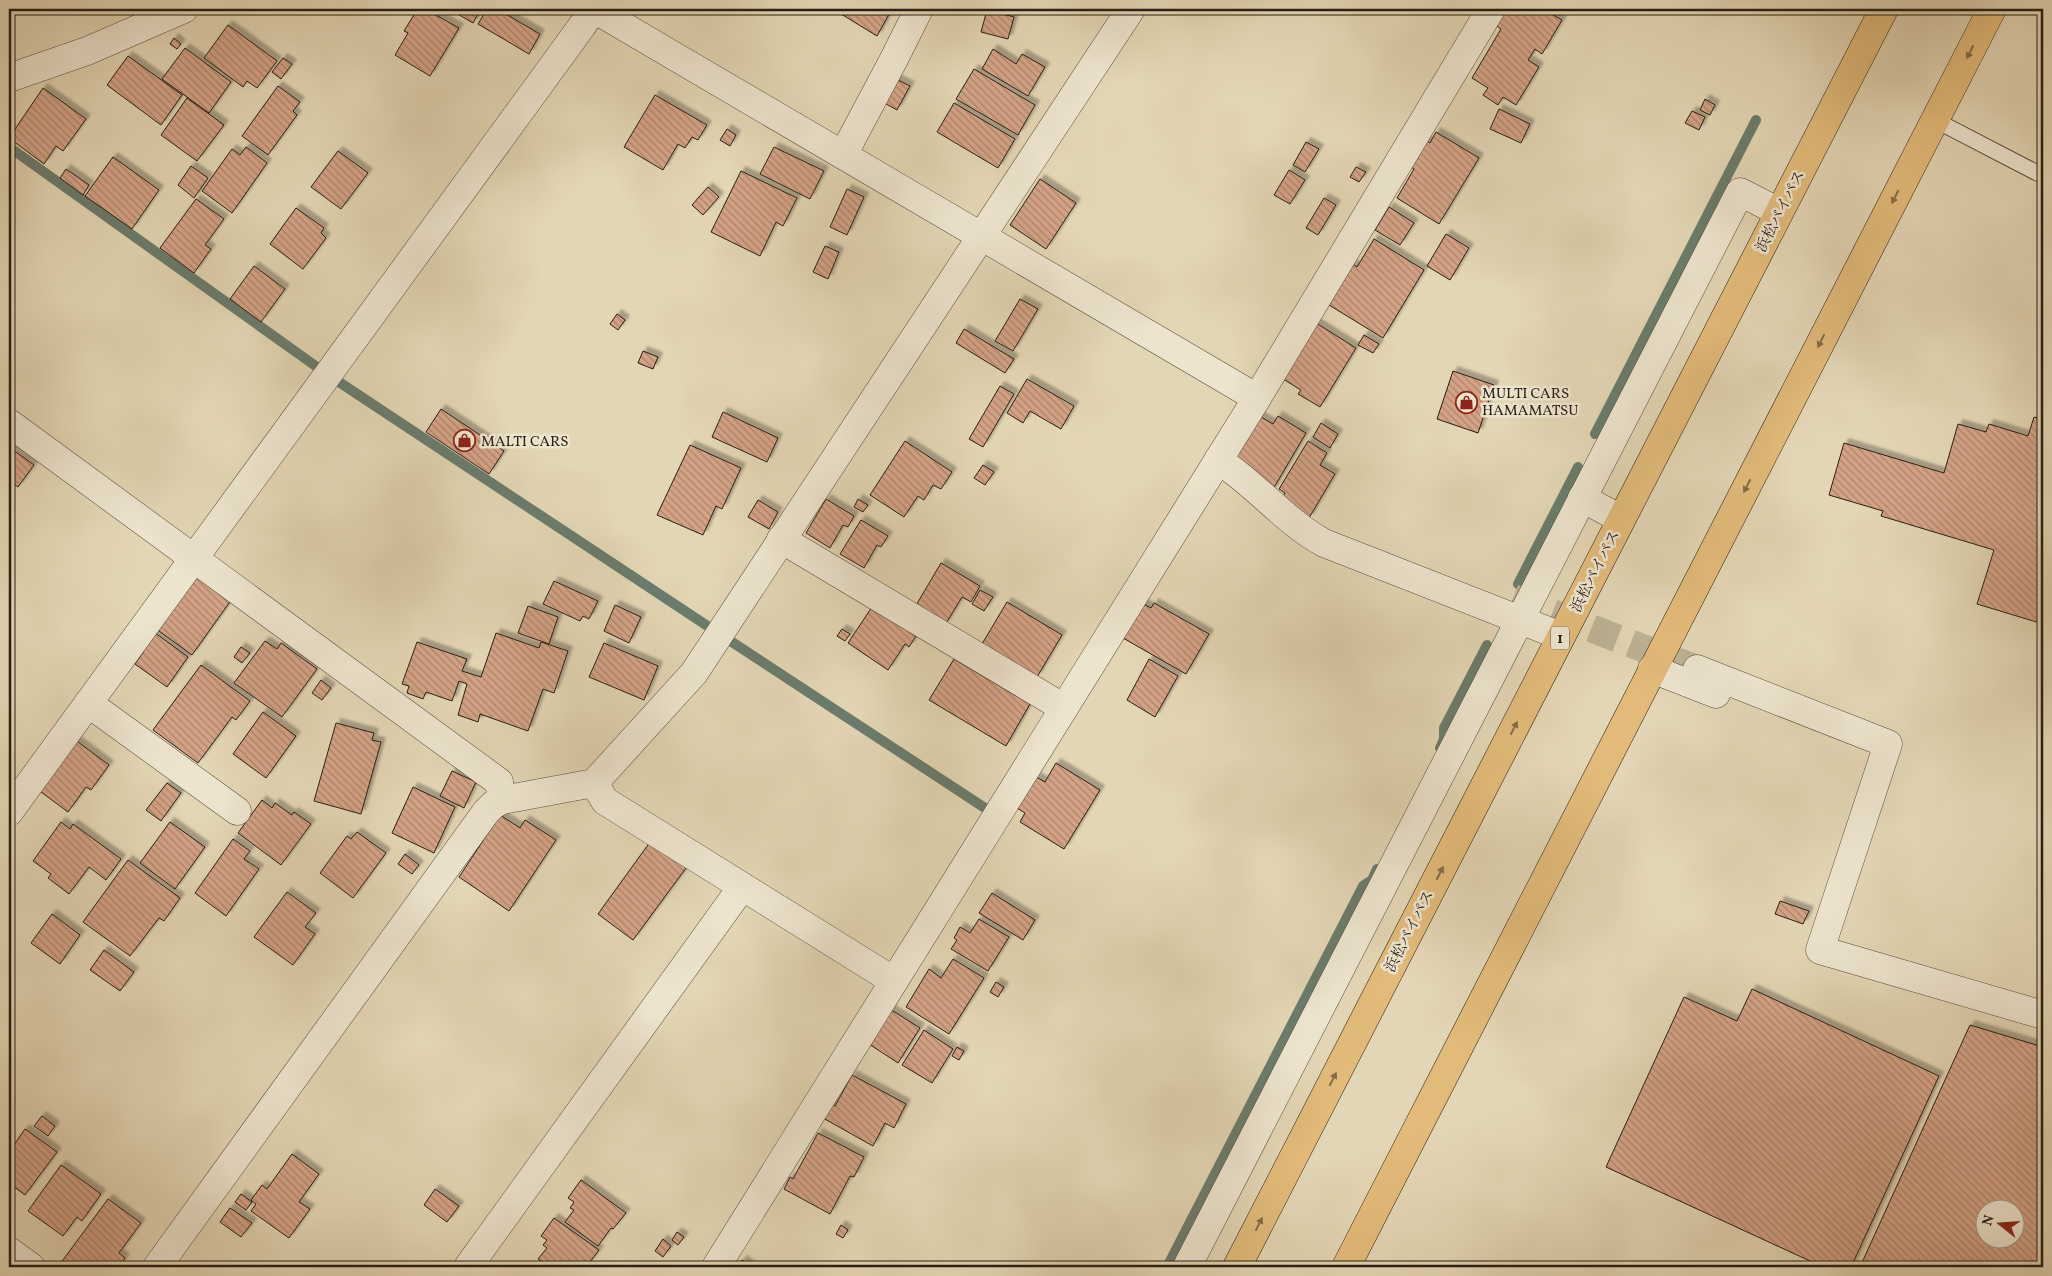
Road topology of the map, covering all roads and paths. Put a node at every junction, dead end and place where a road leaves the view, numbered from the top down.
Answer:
1 (184, 9) edge
2 (593, 9) edge
3 (919, 9) edge
4 (1131, 9) edge
5 (1491, 9) edge
6 (1884, 9) edge
7 (1992, 9) edge
8 (9, 78) edge
9 (1935, 120) junction
10 (843, 155) junction
11 (2043, 176) edge
12 (1779, 212) junction
13 (981, 236) junction
14 (1257, 398) junction
15 (9, 423) edge
16 (1218, 460) junction
17 (1582, 498) junction
18 (1621, 519) junction
19 (781, 539) junction
20 (194, 558) junction
21 (1517, 609) junction
22 (1562, 636) junction
23 (1652, 670) junction
24 (1696, 670) tunnel mouth
25 (88, 703) junction
26 (1064, 708) junction
27 (1883, 759) junction
28 (594, 783) junction
29 (502, 800) junction
30 (9, 812) edge
31 (237, 812) dead end
32 (742, 887) junction
33 (894, 981) junction
34 (2043, 1015) edge
35 (9, 1251) edge
36 (32, 1267) edge
37 (156, 1267) edge
38 (468, 1267) edge
39 (716, 1267) edge
40 (1187, 1267) edge
41 (1237, 1267) edge
42 (1346, 1267) edge

1 - 8 street
2 - 10 street
2 - 20 street
3 - 10 street
4 - 13 street
5 - 14 street
6 - 12 highway, 浜松バイパス / 1
7 -> 9 highway
9 - 11 lane
9 -> 23 highway
10 - 13 street
12 - 17 street
12 - 18 highway, 浜松バイパス / 1
13 - 14 street
13 - 19 street
14 - 16 street
15 - 20 street
16 - 21 street
16 - 26 street
17 - 18 street
17 - 21 street
18 - 22 highway, 浜松バイパス / 1
19 - 26 street
19 - 28 street
20 - 25 street
20 - 29 street
21 - 22 street
21 - 40 street
41 -> 22 highway, 浜松バイパス / 1
23 - 27 street
23 - 42 highway
24 - 27 street
25 - 30 street
25 - 31 street
26 - 33 street
27 - 34 street
28 - 29 street
28 - 32 street
29 - 37 street
32 - 33 street
32 - 38 street
33 - 39 street
35 - 36 street

